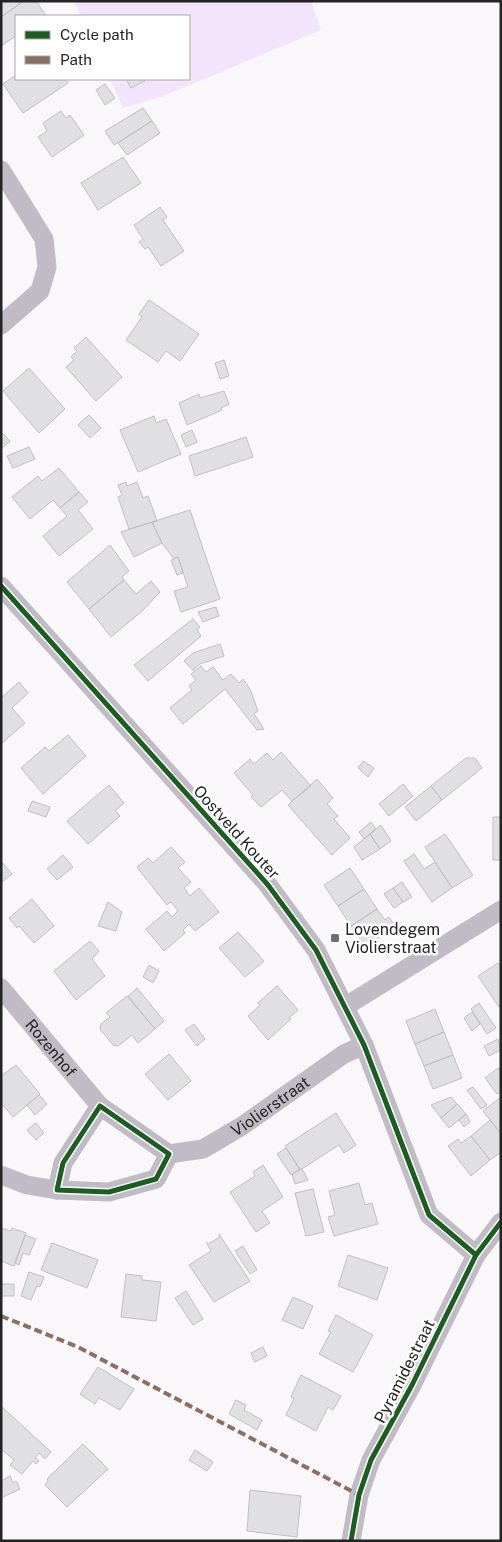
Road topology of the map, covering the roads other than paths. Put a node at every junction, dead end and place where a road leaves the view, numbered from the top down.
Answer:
1 (1, 170) edge
2 (1, 325) edge
3 (1, 586) edge
4 (501, 910) edge
5 (1, 988) edge
6 (346, 1006) junction
7 (364, 1045) junction
8 (100, 1106) junction
9 (169, 1154) junction
10 (1, 1175) edge
11 (57, 1190) junction
12 (501, 1222) edge
13 (476, 1255) junction
14 (351, 1541) edge

1 - 2 street
3 - 6 street, Oostveld Kouter
4 - 6 street
5 - 8 street, Rozenhof
6 - 7 street, Oostveld Kouter
7 - 9 street, Violierstraat
7 - 13 street, Oostveld Kouter
8 - 9 street, Rozenhof
8 - 11 street
9 - 11 street
10 - 11 street
12 - 13 street, Pyramidestraat
13 - 14 street, Pyramidestraat

